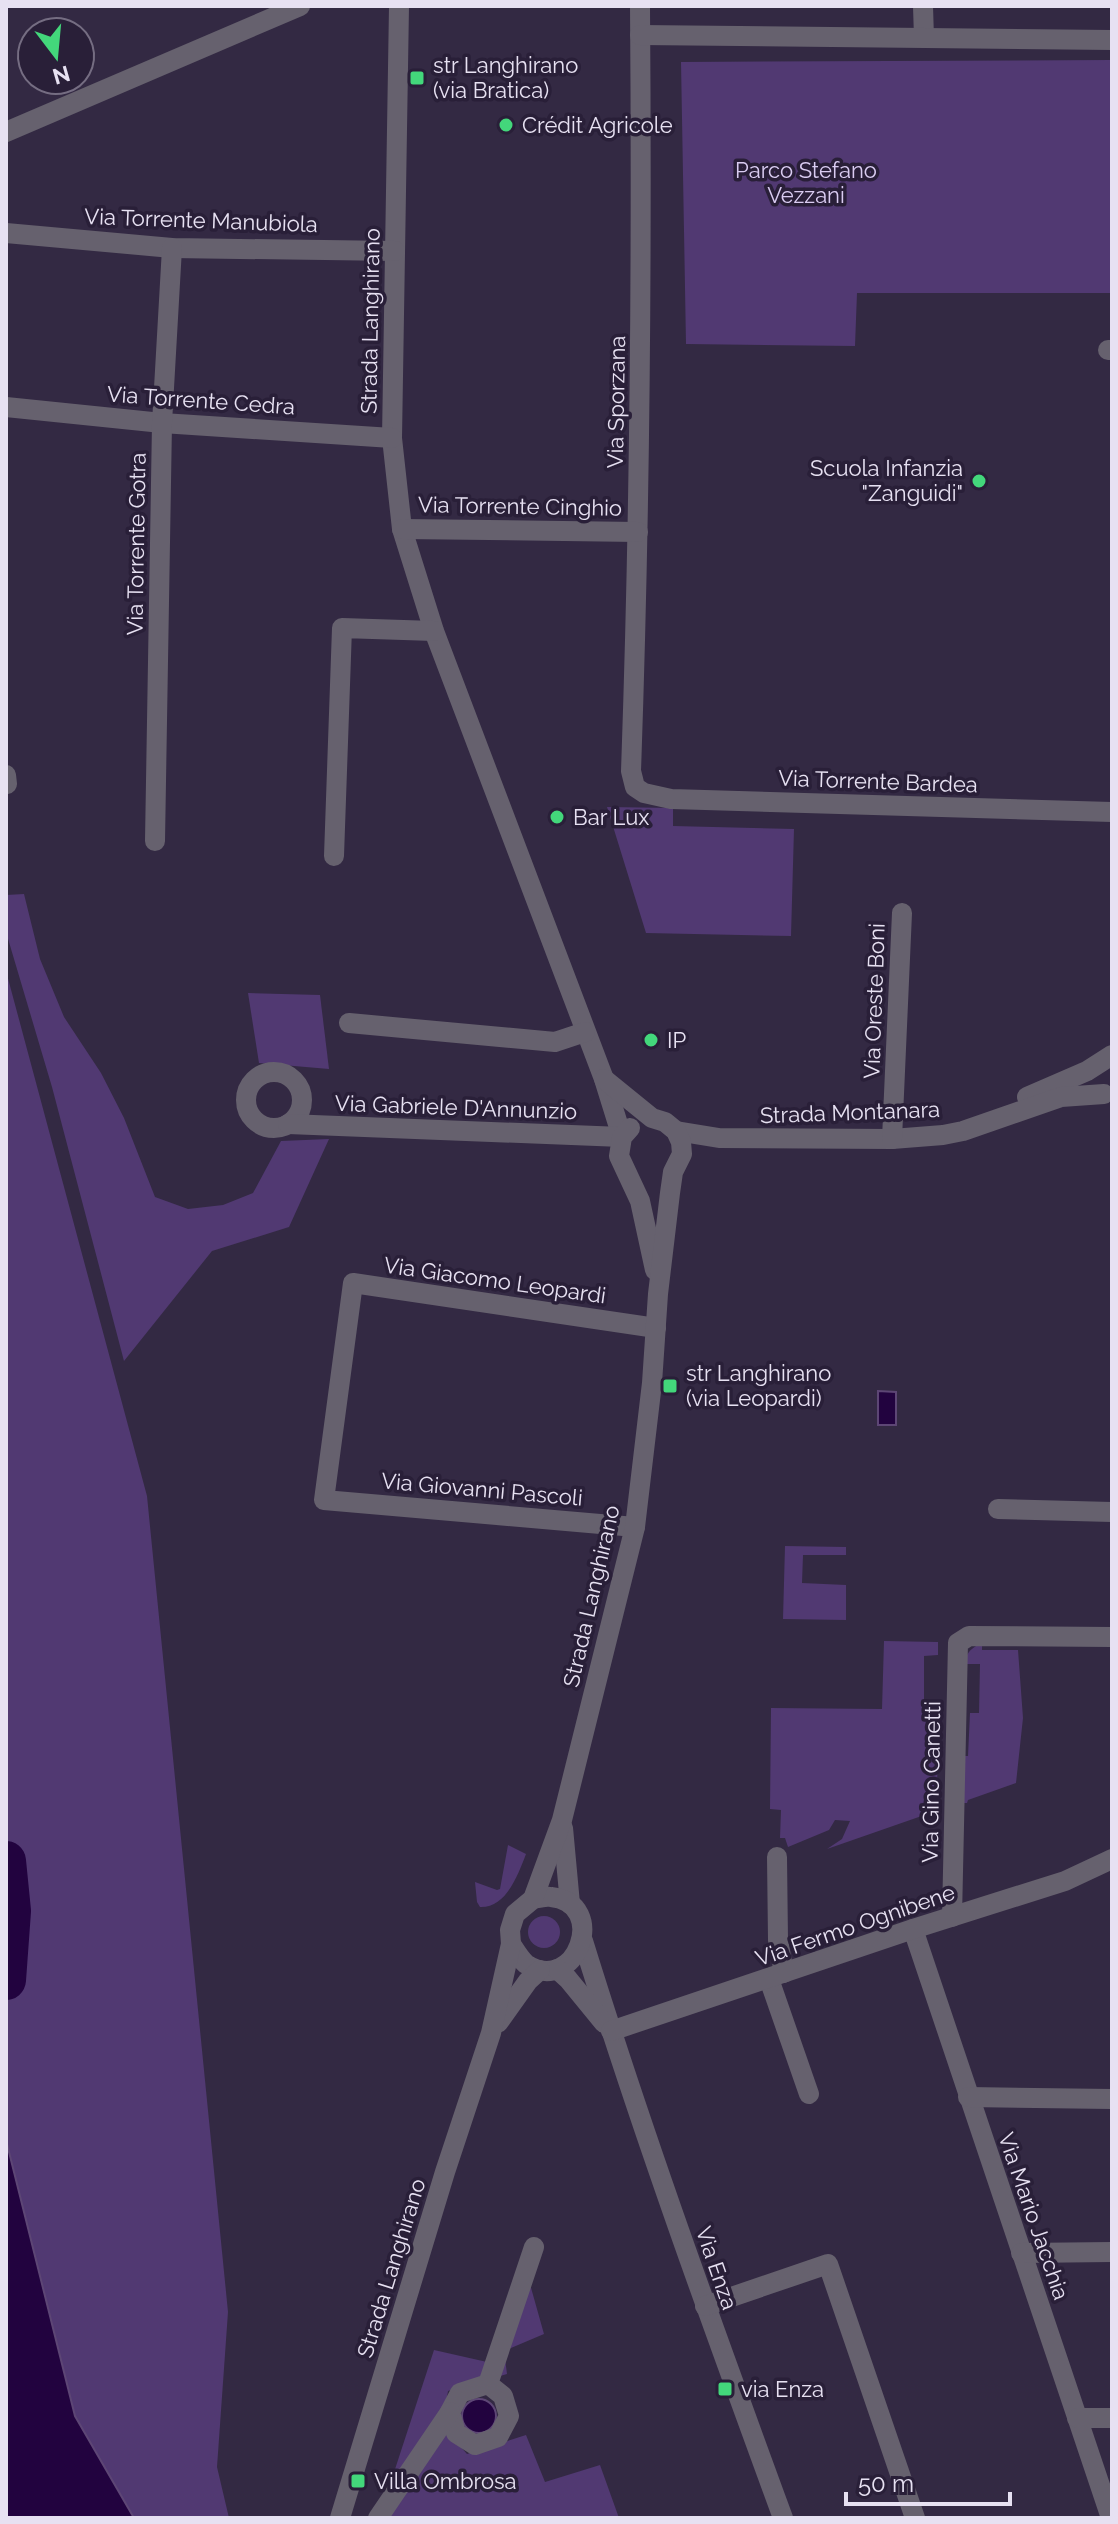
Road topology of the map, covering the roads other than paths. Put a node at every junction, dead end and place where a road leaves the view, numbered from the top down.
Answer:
1 (300, 6) edge
2 (399, 6) edge
3 (640, 6) edge
4 (923, 6) edge
5 (640, 35) junction
6 (924, 38) junction
7 (1112, 40) edge
8 (6, 132) edge
9 (6, 233) edge
10 (172, 248) junction
11 (395, 251) junction
12 (6, 407) edge
13 (162, 423) junction
14 (392, 438) junction
15 (402, 529) junction
16 (638, 532) junction
17 (434, 631) junction
18 (6, 775) edge
19 (7, 784) edge
20 (644, 793) joint
21 (1112, 812) edge
22 (155, 841) dead end
23 (334, 856) dead end
24 (902, 913) dead end
25 (349, 1023) dead end
26 (585, 1032) junction
27 (1106, 1059) edge
28 (604, 1079) junction
29 (1110, 1097) edge
30 (652, 1118) junction
31 (288, 1124) dead end
32 (982, 1124) junction
33 (676, 1131) junction
34 (622, 1137) junction
35 (719, 1138) junction
36 (892, 1139) junction
37 (678, 1163) junction
38 (628, 1173) junction
39 (659, 1286) junction
40 (656, 1328) junction
41 (324, 1500) joint
42 (998, 1509) dead end
43 (1112, 1512) edge
44 (635, 1527) junction
45 (1112, 1637) edge
46 (562, 1820) junction
47 (777, 1857) dead end
48 (1112, 1859) edge
49 (533, 1899) junction
50 (570, 1904) junction
51 (952, 1917) junction
52 (913, 1929) junction
53 (583, 1941) junction
54 (511, 1944) junction
55 (548, 1969) junction
56 (777, 1976) junction
57 (611, 2031) junction
58 (491, 2033) junction
59 (809, 2094) dead end
60 (968, 2097) junction
61 (1112, 2099) edge
62 (534, 2247) dead end
63 (1112, 2252) edge
64 (1021, 2253) junction
65 (705, 2306) junction
66 (488, 2384) junction
67 (450, 2412) junction
68 (1077, 2418) junction
69 (1112, 2418) edge
70 (340, 2518) edge
71 (378, 2518) edge
72 (783, 2518) edge
73 (915, 2518) edge
74 (1111, 2518) edge

1 - 8 street
2 - 11 street, Strada Langhirano
3 - 5 street, Via Sporzana
4 - 6 street
5 - 6 street
5 - 16 street, Via Sporzana
6 - 7 street
9 - 10 street, Via Torrente Manubiola
10 - 11 street, Via Torrente Manubiola
10 - 13 street, Via Torrente Gotra
11 - 14 street, Strada Langhirano
12 - 13 street, Via Torrente Cedra
13 - 14 street, Via Torrente Cedra
13 - 22 street, Via Torrente Gotra
14 - 15 street, Strada Langhirano
15 - 16 street, Via Torrente Cinghio
15 - 17 street, Strada Langhirano
16 - 20 street, Via Sporzana
17 - 23 street
17 - 26 street, Strada Langhirano
18 - 19 street
20 - 21 street, Via Torrente Bardea
24 - 36 street, Via Oreste Boni
25 - 26 street
26 - 28 street, Strada Langhirano
27 - 29 street, Strada Montanara
27 - 32 street, Strada Montanara
28 - 30 street, Strada Langhirano
28 - 34 street, Strada Langhirano
29 - 32 street, Strada Montanara
30 - 33 street, Strada Langhirano
30 - 34 street
31 - 34 street, Via Gabriele D'Annunzio
32 - 36 street, Strada Montanara
33 - 35 street, Strada Montanara
33 - 37 street, Strada Langhirano
34 - 38 street, Strada Langhirano
35 - 36 street, Strada Montanara
35 - 37 street, Strada Montanara
37 - 38 street
37 - 39 street, Strada Langhirano
38 - 39 street, Strada Langhirano
39 - 40 street, Strada Langhirano
40 - 41 street, Via Giacomo Leopardi
40 - 44 street, Strada Langhirano
41 - 44 street, Via Giovanni Pascoli
42 - 43 street
44 - 46 street, Strada Langhirano
45 - 51 street, Via Gino Canetti
46 - 49 street, Strada Langhirano
46 - 50 street, Strada Langhirano
47 - 56 street
48 - 51 street, Via Fermo Ognibene
49 - 50 street
49 - 54 street, Strada Langhirano
50 - 53 street, Strada Langhirano
51 - 52 street, Via Fermo Ognibene
52 - 56 street, Via Fermo Ognibene
52 - 60 street, Via Mario Jacchia
53 - 55 street, Strada Langhirano
53 - 57 street, Via Enza
54 - 55 street
54 - 58 street, Strada Langhirano
55 - 57 street, Via Enza
55 - 58 street, Strada Langhirano
56 - 57 street, Via Fermo Ognibene
56 - 59 street
57 - 65 street, Via Enza
58 - 70 street, Strada Langhirano
60 - 61 street
60 - 64 street, Via Mario Jacchia
62 - 66 street
63 - 64 street
64 - 68 street, Via Mario Jacchia
65 - 72 street, Via Enza
65 - 73 street
66 - 67 street
66 - 67 street
67 - 71 street
68 - 69 street
68 - 74 street, Via Mario Jacchia

